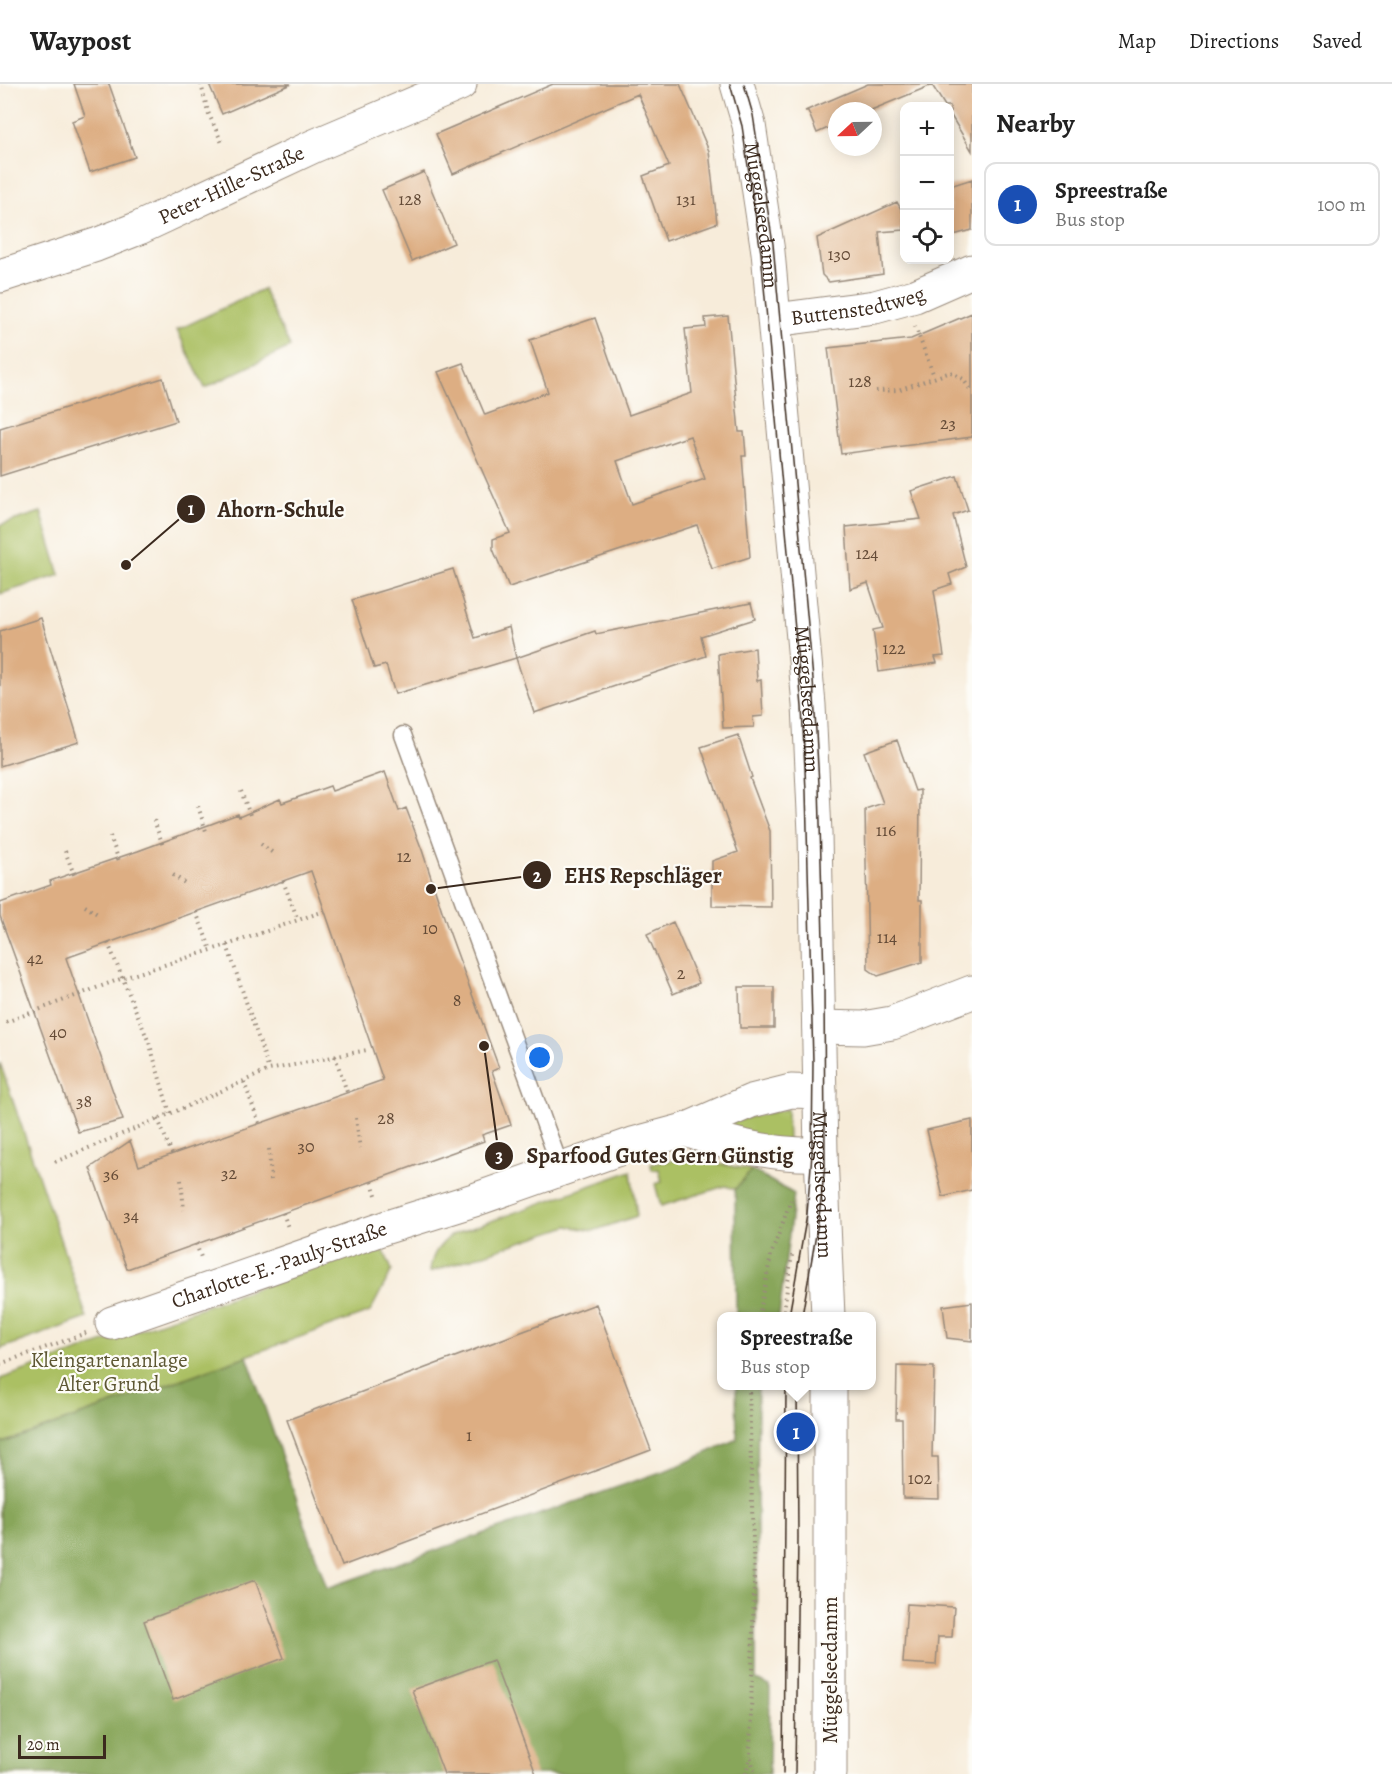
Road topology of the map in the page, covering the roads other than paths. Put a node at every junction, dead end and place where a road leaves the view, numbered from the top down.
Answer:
1 (460, 84) edge
2 (737, 84) edge
3 (972, 271) edge
4 (0, 276) edge
5 (775, 320) junction
6 (404, 735) dead end
7 (972, 992) edge
8 (819, 1027) junction
9 (820, 1092) junction
10 (685, 1130) junction
11 (821, 1154) junction
12 (561, 1169) junction
13 (828, 1312) edge
14 (112, 1323) road end
15 (830, 1390) edge
16 (830, 1774) edge

1 - 4 street, Peter-Hille-Straße
2 - 5 street, Müggelseedamm
3 - 5 street, Buttenstedtweg
5 - 8 street, Müggelseedamm
6 - 12 lane
7 - 8 street
8 - 9 street, Müggelseedamm
9 - 10 street, Charlotte-E.-Pauly-Straße
9 - 11 street, Müggelseedamm
10 - 11 street, Charlotte-E.-Pauly-Straße
10 - 12 street, Charlotte-E.-Pauly-Straße
11 - 13 street, Müggelseedamm
12 - 14 street, Charlotte-E.-Pauly-Straße
15 - 16 street, Müggelseedamm

